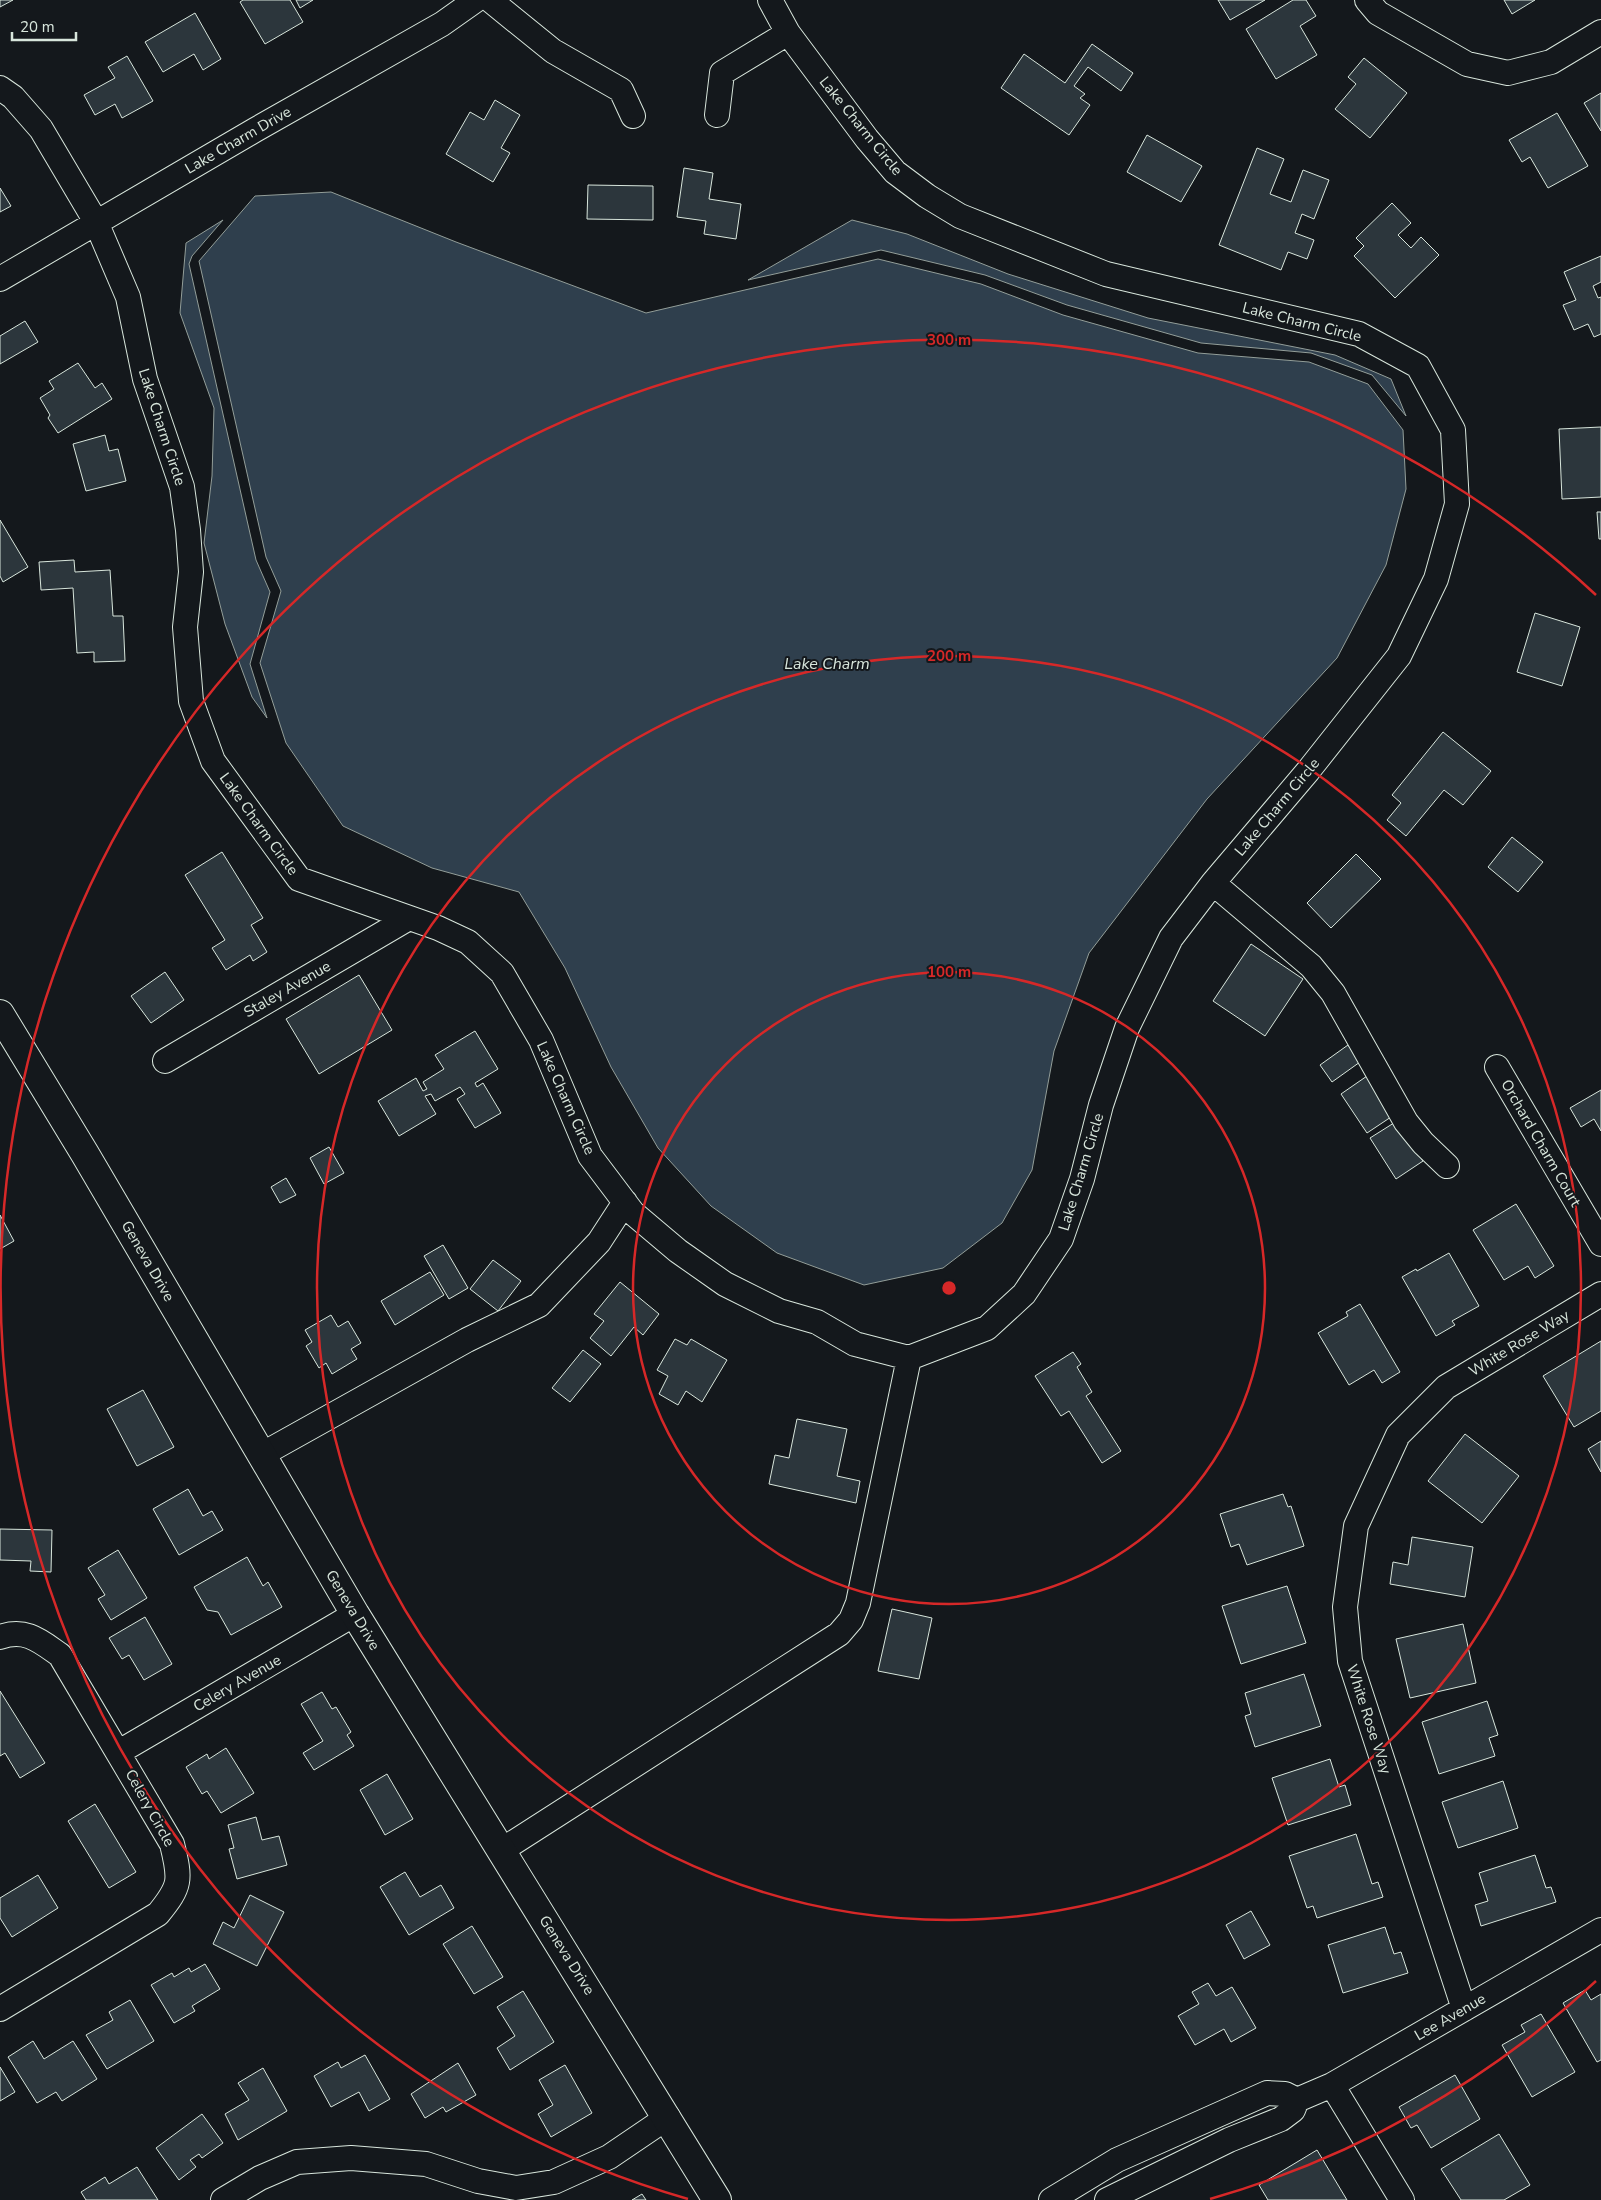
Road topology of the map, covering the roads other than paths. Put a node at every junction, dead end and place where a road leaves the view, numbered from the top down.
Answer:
1 (476, 0) edge
2 (490, 0) edge
3 (770, 0) edge
4 (1367, 0) edge
5 (1601, 32) edge
6 (788, 33) junction
7 (0, 88) edge
8 (717, 115) dead end
9 (633, 116) dead end
10 (96, 222) junction
11 (0, 279) edge
12 (1213, 883) junction
13 (408, 918) junction
14 (0, 1014) edge
15 (165, 1061) dead end
16 (1497, 1068) dead end
17 (1446, 1166) dead end
18 (625, 1202) junction
19 (1601, 1244) edge
20 (1601, 1294) edge
21 (909, 1358) junction
22 (261, 1455) junction
23 (355, 1614) junction
24 (0, 1636) edge
25 (119, 1752) junction
26 (502, 1850) junction
27 (1601, 1930) edge
28 (0, 2009) edge
29 (1464, 2009) junction
30 (1332, 2085) junction
31 (1297, 2100) junction
32 (668, 2117) junction
33 (1054, 2199) edge
34 (223, 2200) edge
35 (717, 2200) edge
36 (1107, 2200) edge
37 (1402, 2200) edge

1 - 10 street, Lake Charm Drive
2 - 9 street
3 - 6 street, Lake Charm Circle
4 - 5 street
6 - 8 street
6 - 12 street, Lake Charm Circle
7 - 10 street, Lake Charm Circle
10 - 11 street, Lake Charm Drive
10 - 13 street, Lake Charm Circle
12 - 17 street
12 - 21 street, Lake Charm Circle
13 - 15 street, Staley Avenue
13 - 18 street, Lake Charm Circle
14 - 22 main road, Geneva Drive
16 - 19 street, Orchard Charm Court
18 - 21 street, Lake Charm Circle
18 - 22 street
20 - 29 street, White Rose Way
21 - 26 street
22 - 23 main road, Geneva Drive
23 - 25 street, Celery Avenue
23 - 26 main road, Geneva Drive
24 - 25 street, Celery Circle
25 - 28 street, Celery Circle
26 - 32 main road, Geneva Drive
27 - 29 street, Lee Avenue
29 - 30 street, Lee Avenue
30 - 31 street, Lee Avenue
30 - 37 street
31 - 33 street
31 - 36 street, Lee Avenue
32 - 34 street
32 - 35 main road, Geneva Drive

